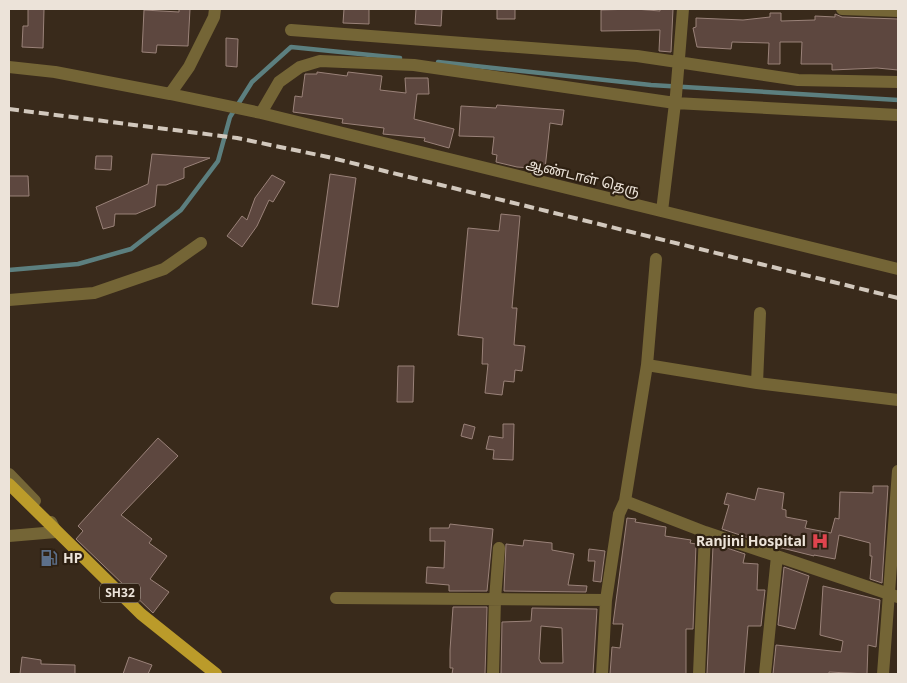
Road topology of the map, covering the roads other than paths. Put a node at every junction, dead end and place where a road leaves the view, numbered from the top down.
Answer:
1 (215, 9) edge
2 (683, 9) edge
3 (842, 9) edge
4 (898, 11) edge
5 (291, 30) dead end
6 (9, 67) edge
7 (678, 70) junction
8 (898, 82) edge
9 (170, 94) junction
10 (675, 99) junction
11 (261, 113) junction
12 (898, 115) edge
13 (662, 211) junction
14 (201, 243) dead end
15 (656, 259) dead end
16 (898, 269) edge
17 (9, 300) edge
18 (760, 313) dead end
19 (647, 365) junction
20 (757, 383) junction
21 (898, 400) edge
22 (898, 471) edge
23 (9, 474) edge
24 (9, 484) edge
25 (625, 501) junction
26 (56, 532) junction
27 (705, 532) junction
28 (9, 536) edge
29 (499, 548) dead end
30 (777, 556) junction
31 (894, 596) edge
32 (336, 598) dead end
33 (495, 599) junction
34 (606, 600) junction
35 (216, 674) edge
36 (492, 674) edge
37 (602, 674) edge
38 (700, 674) edge
39 (765, 674) edge
40 (883, 674) edge

1 - 9 street
2 - 7 street
3 - 4 street
5 - 7 street
6 - 9 street, ஆண்டாள் தெரு
7 - 8 street
7 - 10 street
9 - 11 street, ஆண்டாள் தெரு
10 - 11 street
10 - 12 street
10 - 13 street
11 - 13 street, ஆண்டாள் தெரு
13 - 16 street, ஆண்டாள் தெரு
14 - 17 street
15 - 19 street
18 - 20 street
19 - 20 street
19 - 25 street
20 - 21 street
22 - 31 street
23 - 26 street
24 - 26 main road, SH32
25 - 27 street
25 - 34 street
26 - 28 street
26 - 35 main road, SH32
27 - 30 street
27 - 38 street
29 - 33 street
30 - 31 street
30 - 39 street
31 - 40 street
32 - 33 street
33 - 34 street
33 - 36 street
34 - 37 street

